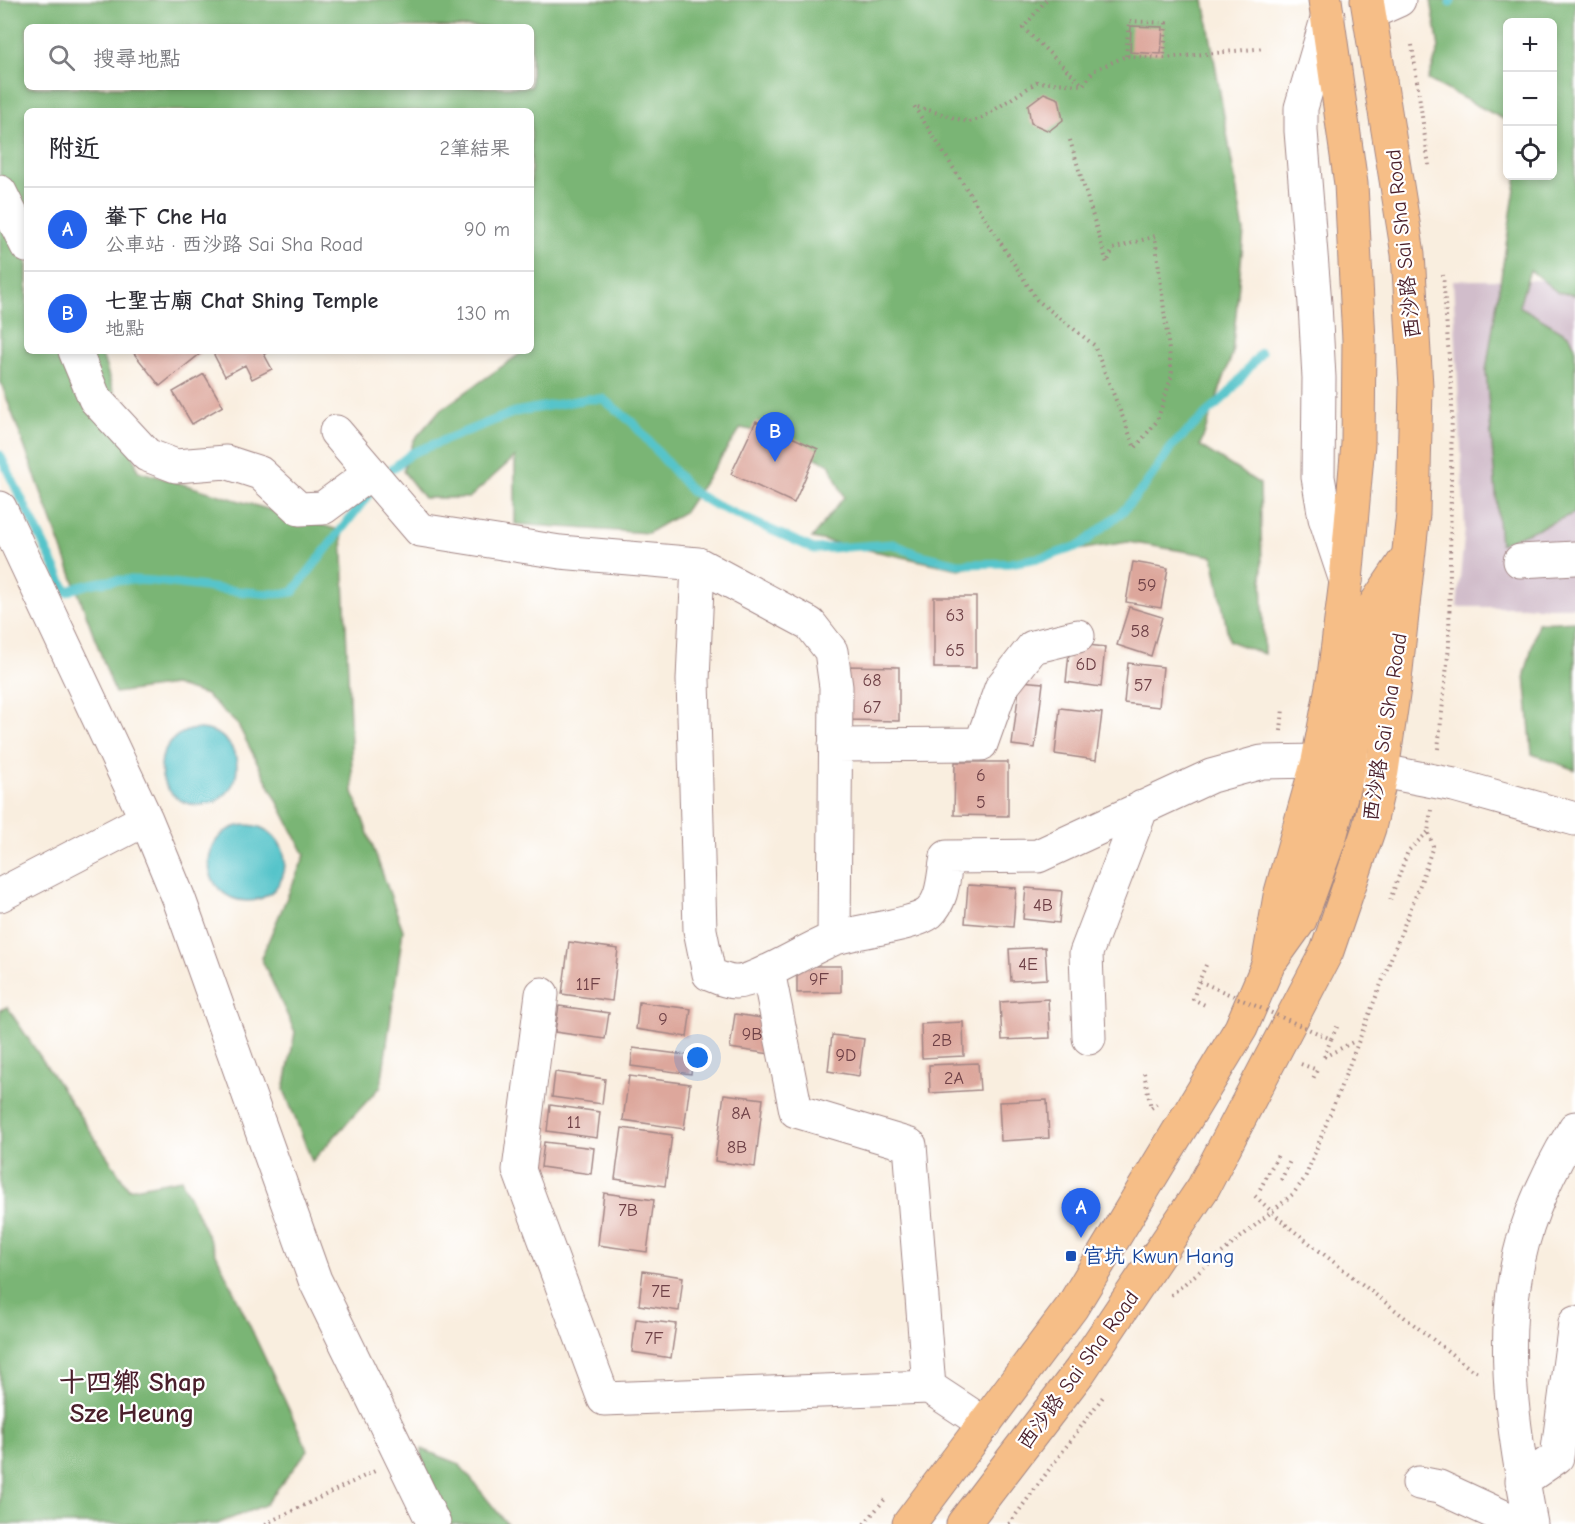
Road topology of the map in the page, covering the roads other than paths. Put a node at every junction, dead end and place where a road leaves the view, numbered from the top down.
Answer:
1 (1379, 4) edge
2 (1327, 8) edge
3 (0, 192) edge
4 (24, 240) edge
5 (76, 354) edge
6 (336, 432) dead end
7 (369, 474) junction
8 (0, 508) edge
9 (1409, 555) junction
10 (1575, 558) edge
11 (1520, 561) dead end
12 (698, 564) junction
13 (1346, 581) junction
14 (1078, 636) dead end
15 (835, 745) junction
16 (1334, 763) junction
17 (1382, 771) junction
18 (1142, 807) junction
19 (146, 819) junction
20 (1575, 819) edge
21 (0, 895) edge
22 (834, 938) junction
23 (768, 971) junction
24 (543, 994) dead end
25 (1089, 1038) dead end
26 (1575, 1128) edge
27 (1575, 1323) edge
28 (928, 1387) junction
29 (985, 1424) junction
30 (1522, 1480) junction
31 (1419, 1483) dead end
32 (434, 1524) edge
33 (909, 1524) edge
34 (963, 1524) edge
35 (1519, 1524) edge
36 (1531, 1524) edge

1 - 9 main road, 西沙路 Sai Sha Road
2 - 13 main road, 西沙路 Sai Sha Road
2 - 13 street
3 - 4 street
5 - 7 street
6 - 7 street
7 - 12 street
8 - 19 street
9 - 16 main road
9 - 17 main road, 西沙路 Sai Sha Road
10 - 11 street
12 - 15 street
12 - 23 street
13 - 16 main road, 西沙路 Sai Sha Road
14 - 15 street
15 - 22 street
16 - 17 street
16 - 18 street
16 - 29 main road, 西沙路 Sai Sha Road
17 - 20 street
17 - 34 main road, 西沙路 Sai Sha Road
18 - 22 street
18 - 25 street
19 - 21 street
19 - 32 street
22 - 23 street
23 - 28 street
24 - 28 street
26 - 30 street
27 - 30 street
28 - 29 street
29 - 33 main road, 西沙路 Sai Sha Road
30 - 36 street
31 - 35 street

